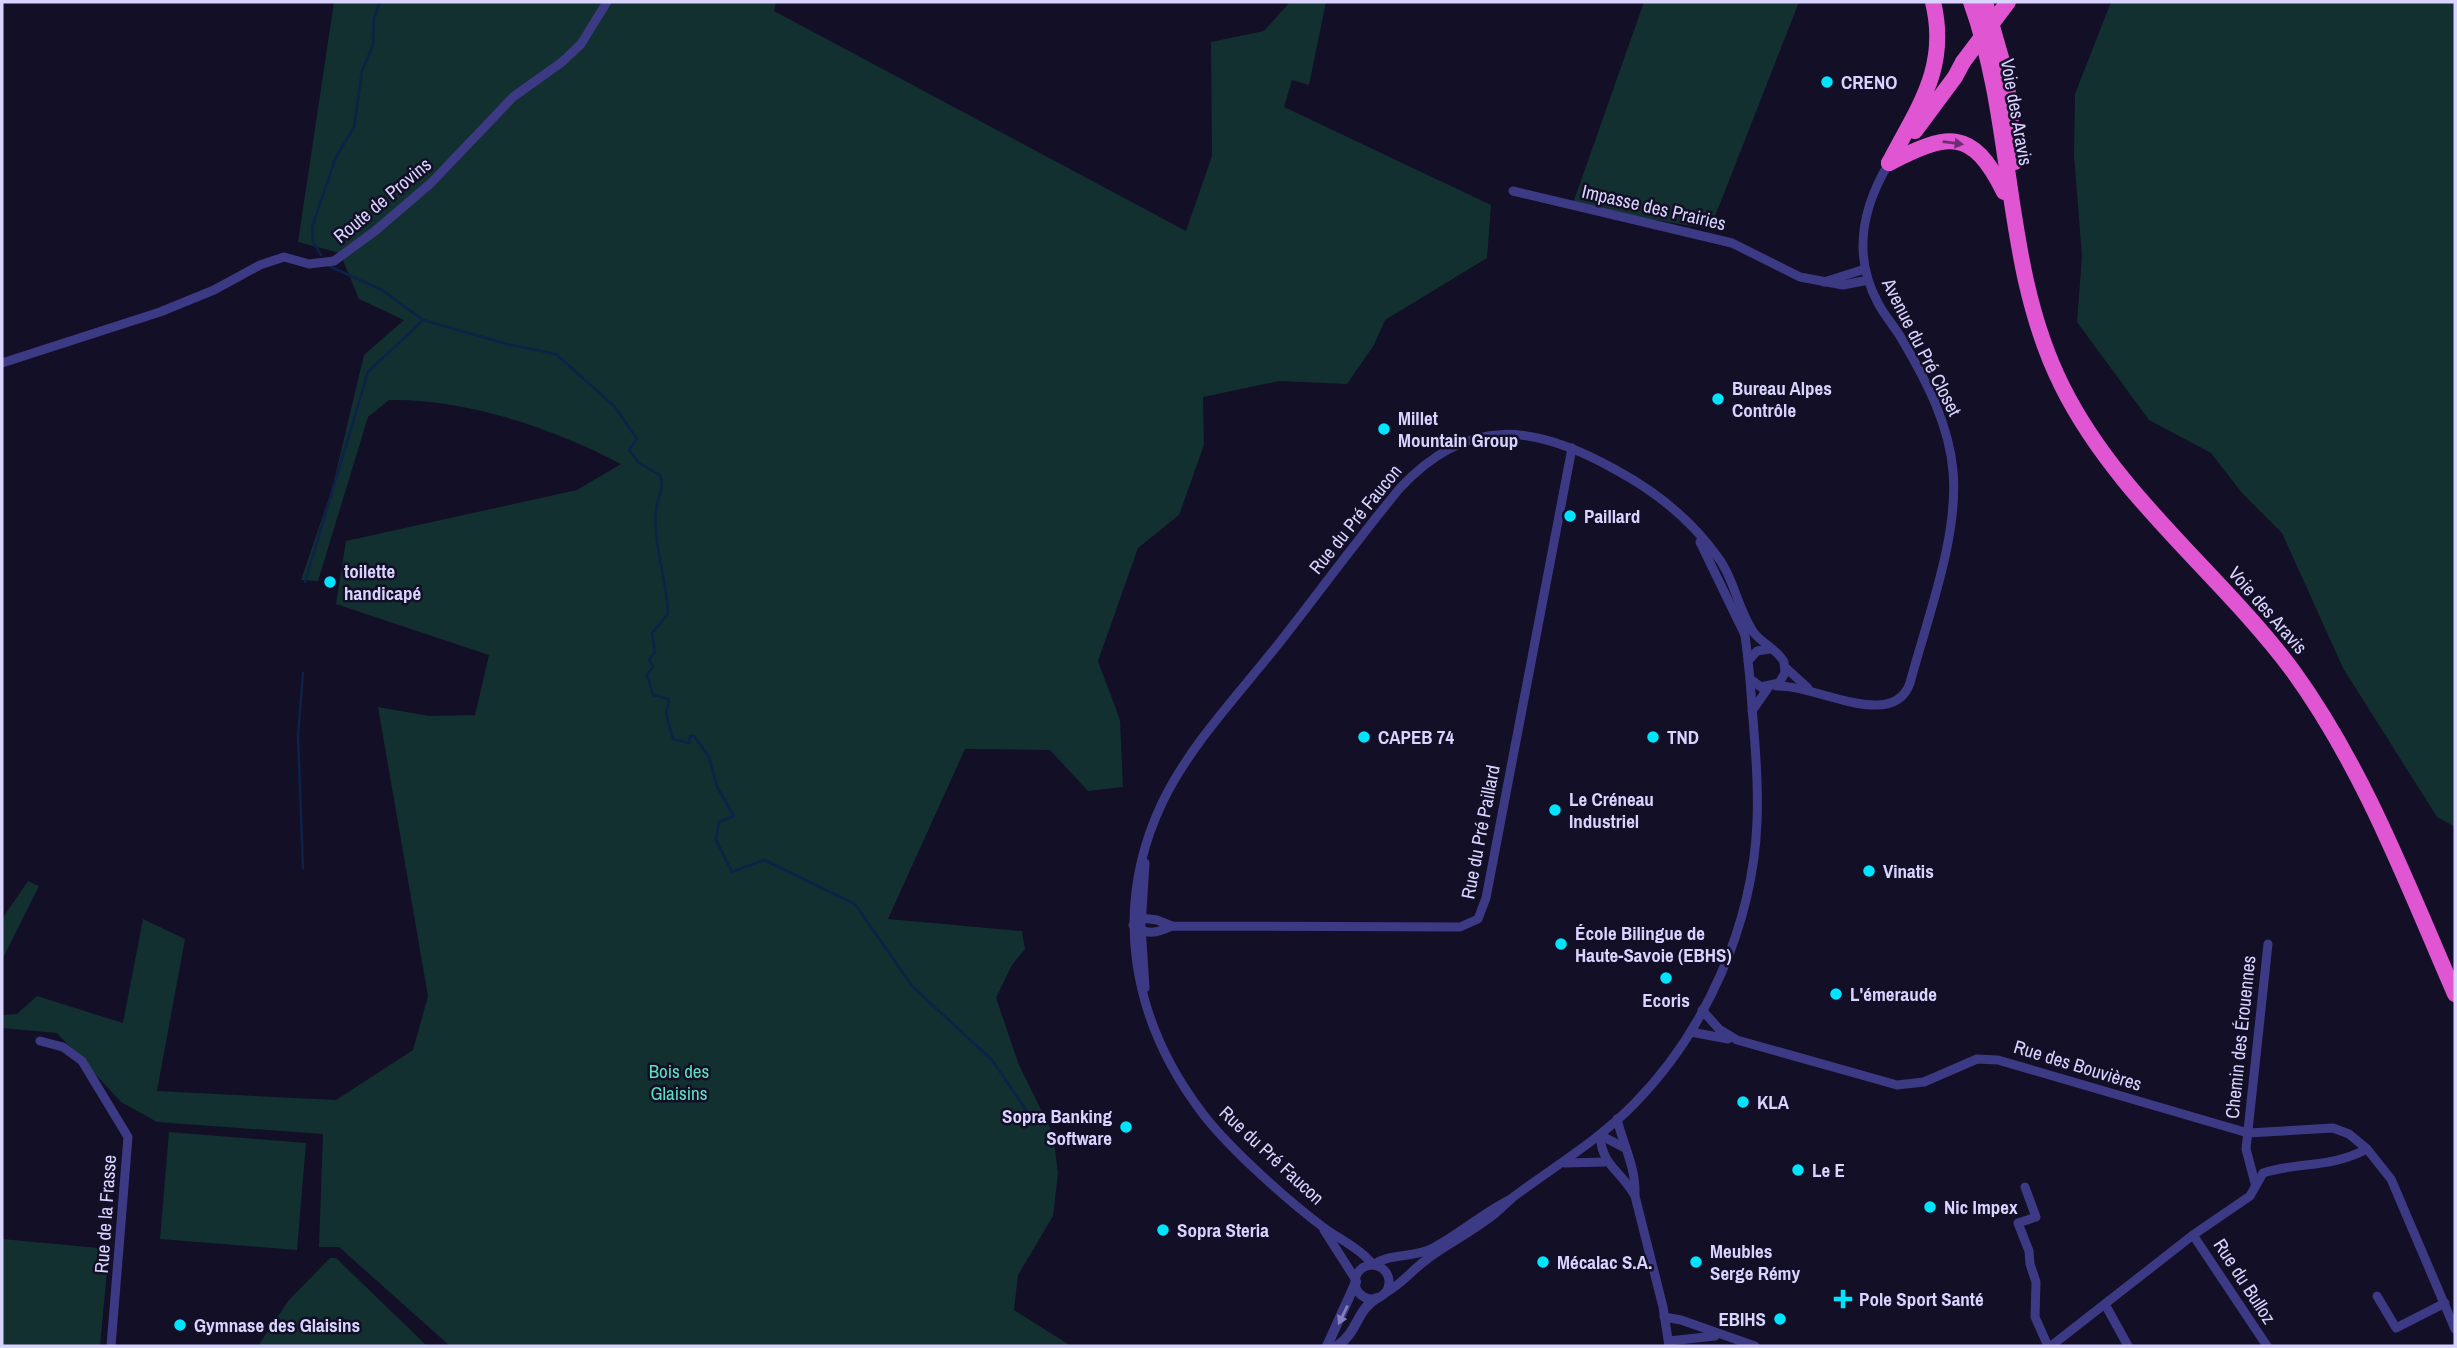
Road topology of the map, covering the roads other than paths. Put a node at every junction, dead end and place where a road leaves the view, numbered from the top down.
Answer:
1 (607, 2) edge
2 (1933, 2) edge
3 (1972, 2) edge
4 (1986, 2) edge
5 (2008, 2) edge
6 (1963, 62) junction
7 (1934, 74) junction
8 (1889, 163) junction
9 (1513, 191) dead end
10 (2011, 205) junction
11 (1865, 269) junction
12 (2025, 272) junction
13 (1868, 280) junction
14 (1823, 282) junction
15 (2, 363) edge
16 (1572, 448) junction
17 (1697, 534) junction
18 (1770, 649) junction
19 (1748, 661) junction
20 (1786, 668) junction
21 (1750, 679) junction
22 (1771, 687) junction
23 (1809, 689) junction
24 (1752, 711) junction
25 (1145, 853) junction
26 (1142, 918) junction
27 (1133, 925) junction
28 (1172, 926) junction
29 (1141, 932) junction
30 (2267, 944) dead end
31 (2455, 994) edge
32 (1145, 997) junction
33 (1702, 1010) junction
34 (1690, 1032) junction
35 (1737, 1040) junction
36 (40, 1041) dead end
37 (1617, 1119) junction
38 (2248, 1133) junction
39 (1600, 1135) junction
40 (1623, 1147) junction
41 (2367, 1149) junction
42 (1605, 1161) junction
43 (1563, 1163) junction
44 (2255, 1183) junction
45 (2025, 1187) dead end
46 (1635, 1196) junction
47 (1511, 1199) junction
48 (1322, 1226) junction
49 (2193, 1235) junction
50 (1373, 1265) junction
51 (1356, 1281) junction
52 (1381, 1295) junction
53 (2377, 1296) dead end
54 (2445, 1303) junction
55 (2106, 1306) junction
56 (1664, 1317) junction
57 (2455, 1329) edge
58 (1723, 1337) junction
59 (2062, 1342) edge
60 (1669, 1344) edge
61 (111, 1346) edge
62 (1327, 1346) edge
63 (1337, 1346) edge
64 (1755, 1346) edge
65 (2049, 1346) edge
66 (2128, 1346) edge
67 (2267, 1346) edge

1 - 15 street, Route de Provins
2 - 7 highway
3 - 10 highway, Voie des Aravis
4 - 12 highway, Voie des Aravis
5 - 6 highway, bridge
6 - 7 highway
6 - 8 highway
7 - 8 highway
8 -> 10 highway
8 - 11 street, Avenue du Pré Closet
9 - 14 street, Impasse des Prairies
10 - 12 highway, Voie des Aravis
11 - 13 street, Avenue du Pré Closet
11 - 14 street
12 - 31 highway, Voie des Aravis
13 - 14 street, Impasse des Prairies
13 - 23 street, Avenue du Pré Closet
16 - 17 street, Rue du Pré Faucon
16 - 25 street, Rue du Pré Faucon
16 - 28 street, Rue du Pré Paillard
17 - 18 street, Rue du Pré Faucon
17 - 19 street, Rue du Pré Faucon
18 - 19 street
18 - 20 street
19 - 21 street
20 - 22 street
20 - 23 street, Avenue du Pré Closet
21 - 22 street
21 - 24 street
22 - 23 street, Avenue du Pré Closet
22 - 24 street
24 - 33 street
25 - 26 street, Rue du Pré Faucon
25 - 27 street, Rue du Pré Faucon
26 - 27 street
26 - 28 street, Rue du Pré Paillard
26 - 29 street, Rue du Pré Faucon
27 - 29 street
27 - 32 street, Rue du Pré Faucon
28 - 29 street, Rue du Pré Paillard
29 - 32 street, Rue du Pré Faucon
30 - 38 street, Chemin des Érouennes
32 - 48 street, Rue du Pré Faucon
33 - 34 street
33 - 35 street, Rue des Bouvières
34 - 35 street, Rue des Bouvières
34 - 37 street
35 - 38 street, Rue des Bouvières
36 - 61 street, Rue de la Frasse
37 - 39 street
37 - 40 street
38 - 41 street, Rue des Bouvières
38 - 44 street, Chemin des Érouennes
39 - 40 street
39 - 42 street
39 - 43 street
40 - 46 street
41 - 44 street, Rue du Bulloz
41 - 54 street, Rue des Bouvières
42 - 43 street
42 - 46 street
43 - 47 street
44 - 49 street, Rue du Bulloz
45 - 65 street, Rue du Bulloz
46 - 56 street
47 - 50 street
47 - 52 street
48 - 50 street, Rue du Pré Faucon
48 - 51 street, Rue du Pré Faucon
49 - 55 street, Rue du Bulloz
49 - 67 street, Rue du Bulloz
50 - 51 street
50 - 52 street
51 - 52 street
51 -> 62 street
52 - 63 street
53 - 54 street
54 - 57 street, Rue des Bouvières
55 - 59 street, Rue du Bulloz
55 - 66 street
56 - 58 street
56 - 60 street
58 - 60 street
58 - 64 street
59 - 65 street, Rue du Bulloz

